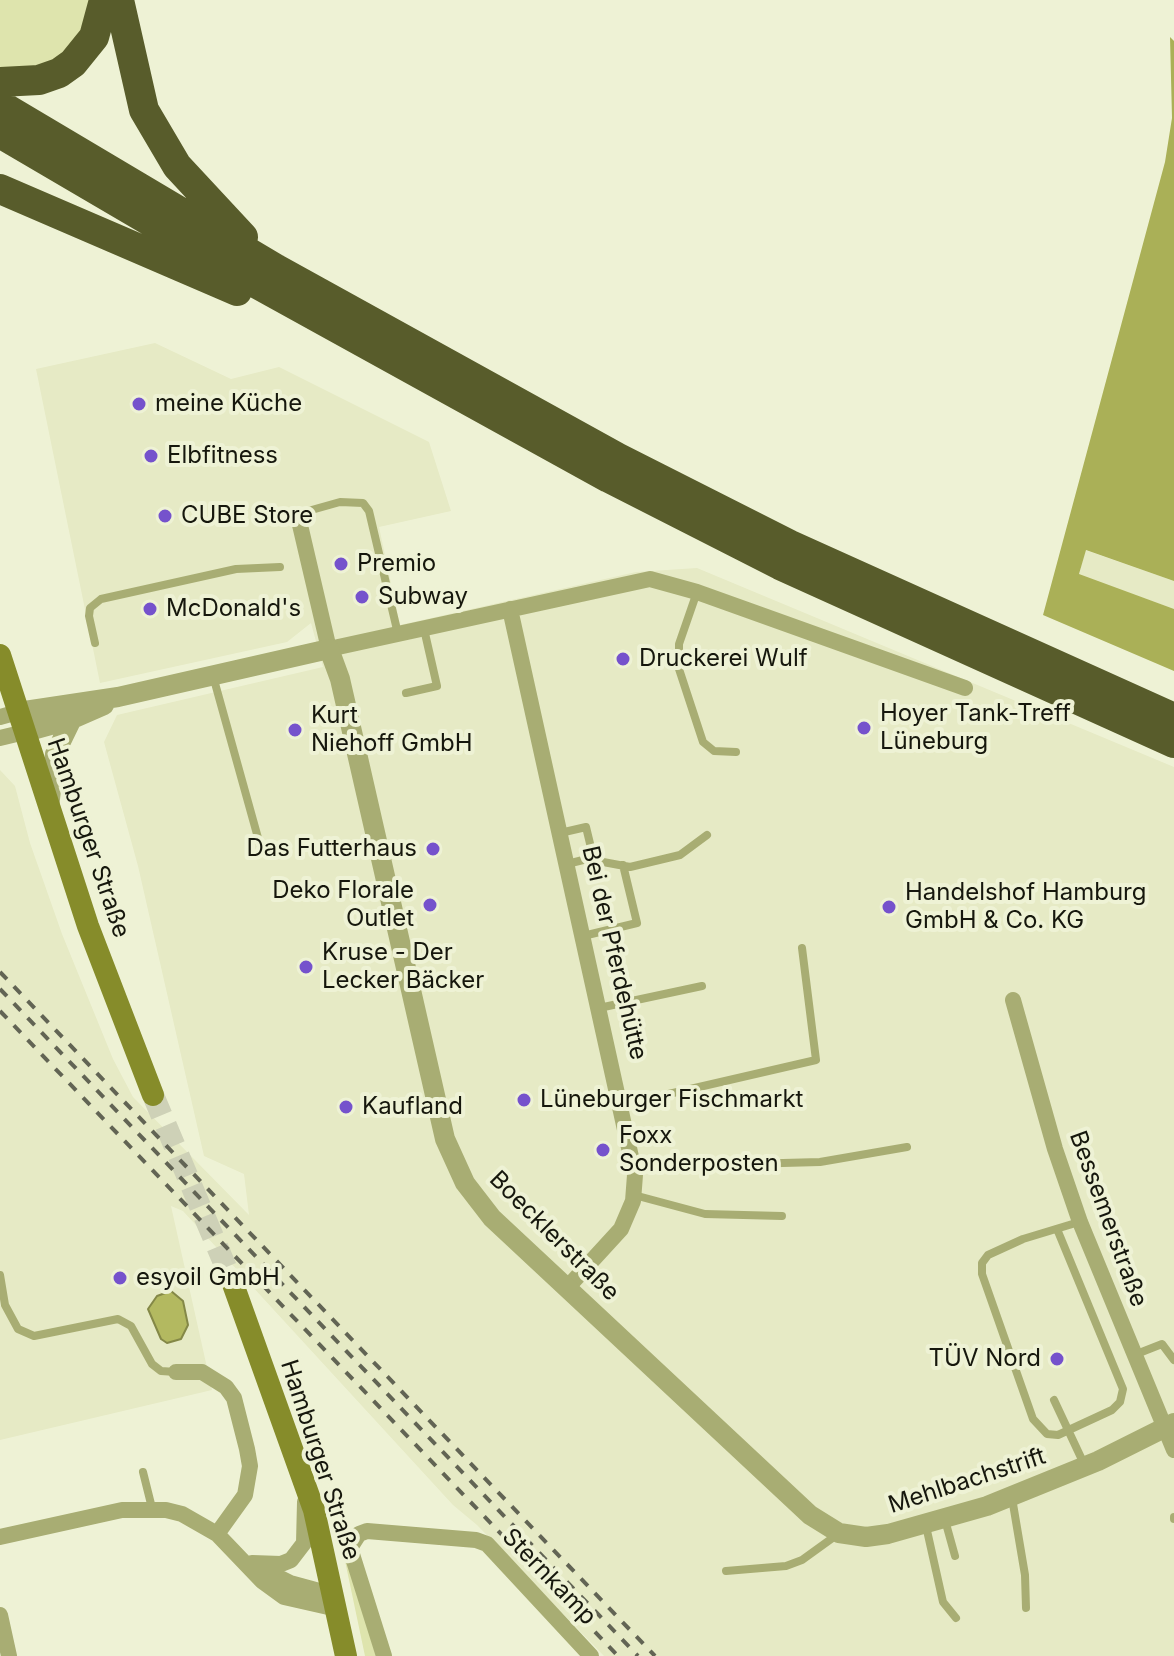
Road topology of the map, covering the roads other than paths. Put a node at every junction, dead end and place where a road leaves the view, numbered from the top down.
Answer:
1 (104, 0) edge
2 (119, 0) edge
3 (0, 82) edge
4 (0, 105) edge
5 (0, 133) edge
6 (0, 189) edge
7 (276, 269) junction
8 (380, 353) junction
9 (300, 525) joint
10 (280, 567) dead end
11 (697, 592) junction
12 (510, 609) junction
13 (424, 628) junction
14 (398, 634) junction
15 (95, 643) dead end
16 (329, 649) junction
17 (0, 655) edge
18 (213, 675) junction
19 (965, 688) dead end
20 (406, 693) dead end
21 (118, 697) junction
22 (1174, 718) edge
23 (72, 719) junction
24 (14, 720) edge
25 (0, 738) edge
26 (1174, 743) edge
27 (736, 752) dead end
28 (49, 808) junction
29 (560, 833) junction
30 (707, 835) dead end
31 (260, 845) dead end
32 (594, 860) junction
33 (567, 864) junction
34 (623, 865) junction
35 (583, 936) junction
36 (802, 948) dead end
37 (702, 986) dead end
38 (1013, 1000) dead end
39 (599, 1008) junction
40 (153, 1095) tunnel mouth
41 (621, 1105) junction
42 (907, 1147) dead end
43 (634, 1167) junction
44 (634, 1195) junction
45 (782, 1216) dead end
46 (1080, 1222) junction
47 (1057, 1229) junction
48 (0, 1275) edge
49 (233, 1284) tunnel mouth
50 (567, 1288) junction
51 (1133, 1355) junction
52 (1174, 1360) edge
53 (176, 1372) joint
54 (1054, 1400) dead end
55 (1169, 1426) edge
56 (1068, 1431) junction
57 (1174, 1450) edge
58 (1085, 1467) junction
59 (143, 1472) dead end
60 (305, 1483) junction
61 (1011, 1497) junction
62 (152, 1508) junction
63 (935, 1522) junction
64 (839, 1533) junction
65 (217, 1534) junction
66 (0, 1537) edge
67 (955, 1556) dead end
68 (247, 1561) junction
69 (726, 1571) dead end
70 (336, 1602) junction
71 (1026, 1608) dead end
72 (0, 1615) edge
73 (956, 1618) dead end
74 (9, 1656) edge
75 (346, 1656) edge
76 (384, 1656) edge
77 (591, 1656) edge

1 - 3 highway
2 - 7 highway
4 - 7 highway
5 - 8 highway
6 - 8 highway
7 - 22 highway
8 - 26 highway
9 - 14 lane
9 - 16 street
10 - 15 lane
11 - 12 street
11 - 19 street
11 - 27 lane
12 - 13 street
12 - 29 street, Bei der Pferdehütte
13 - 14 street
13 - 20 lane
14 - 16 street
16 - 18 street
16 - 50 street, Boecklerstraße
17 - 24 main road, Hamburger Straße
18 - 21 street
18 - 31 lane
21 - 23 street
21 - 24 street
23 - 24 street
23 - 28 street
24 - 25 street, Hamburger Straße
24 - 28 main road, Hamburger Straße
28 - 40 main road, Hamburger Straße
29 - 32 lane
29 - 33 street, Bei der Pferdehütte
30 - 34 lane
32 - 33 lane
32 - 34 lane
33 - 35 street, Bei der Pferdehütte
34 - 35 lane
35 - 39 street, Bei der Pferdehütte
36 - 41 lane
37 - 39 lane
38 - 46 street, Bessemerstraße
39 - 41 street, Bei der Pferdehütte
41 - 43 street, Bei der Pferdehütte
42 - 43 lane
43 - 44 street, Bei der Pferdehütte
44 - 45 lane
44 - 50 street, Bei der Pferdehütte
46 - 47 lane
46 - 51 street, Bessemerstraße
47 - 56 lane
47 - 56 lane
48 - 53 lane
49 - 60 main road, Hamburger Straße
50 - 64 street, Boecklerstraße
51 - 52 lane
51 - 55 street, Bessemerstraße
53 - 65 street
54 - 56 lane
55 - 57 street, Bessemerstraße
55 - 58 street, Mehlbachstrift
56 - 58 lane
58 - 61 street, Mehlbachstrift
59 - 62 lane
60 - 68 street
60 - 70 main road, Hamburger Straße
61 - 63 street, Mehlbachstrift
61 - 71 lane
62 - 65 street
62 - 66 street
63 - 64 street, Mehlbachstrift
63 - 67 lane
63 - 73 lane
64 - 69 lane
65 - 68 street
68 - 70 street
70 - 75 main road, Hamburger Straße
72 - 74 street
76 - 77 street, Sternkamp

